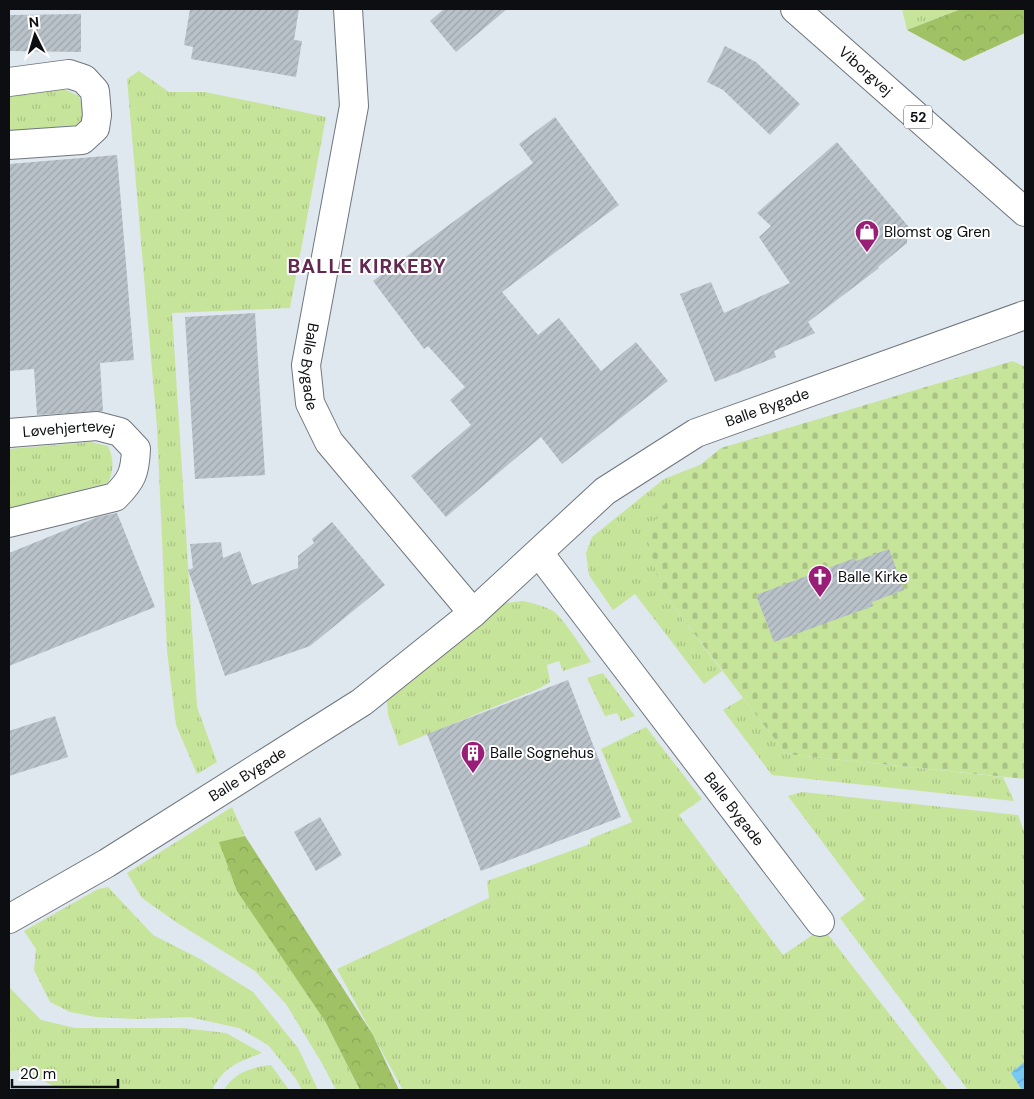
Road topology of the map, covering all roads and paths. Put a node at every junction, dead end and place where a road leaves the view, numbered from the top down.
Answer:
1 (348, 9) edge
2 (795, 9) edge
3 (9, 82) edge
4 (9, 145) edge
5 (1025, 212) edge
6 (1025, 315) edge
7 (9, 433) edge
8 (9, 523) edge
9 (539, 553) junction
10 (473, 613) junction
11 (9, 919) edge
12 (820, 922) dead end

1 - 10 street, Balle Bygade
2 - 5 street, Viborgvej / 52
3 - 4 street
6 - 9 street, Balle Bygade
7 - 8 street, Løvehjertevej
9 - 10 street, Balle Bygade
9 - 12 street, Balle Bygade
10 - 11 street, Balle Bygade

